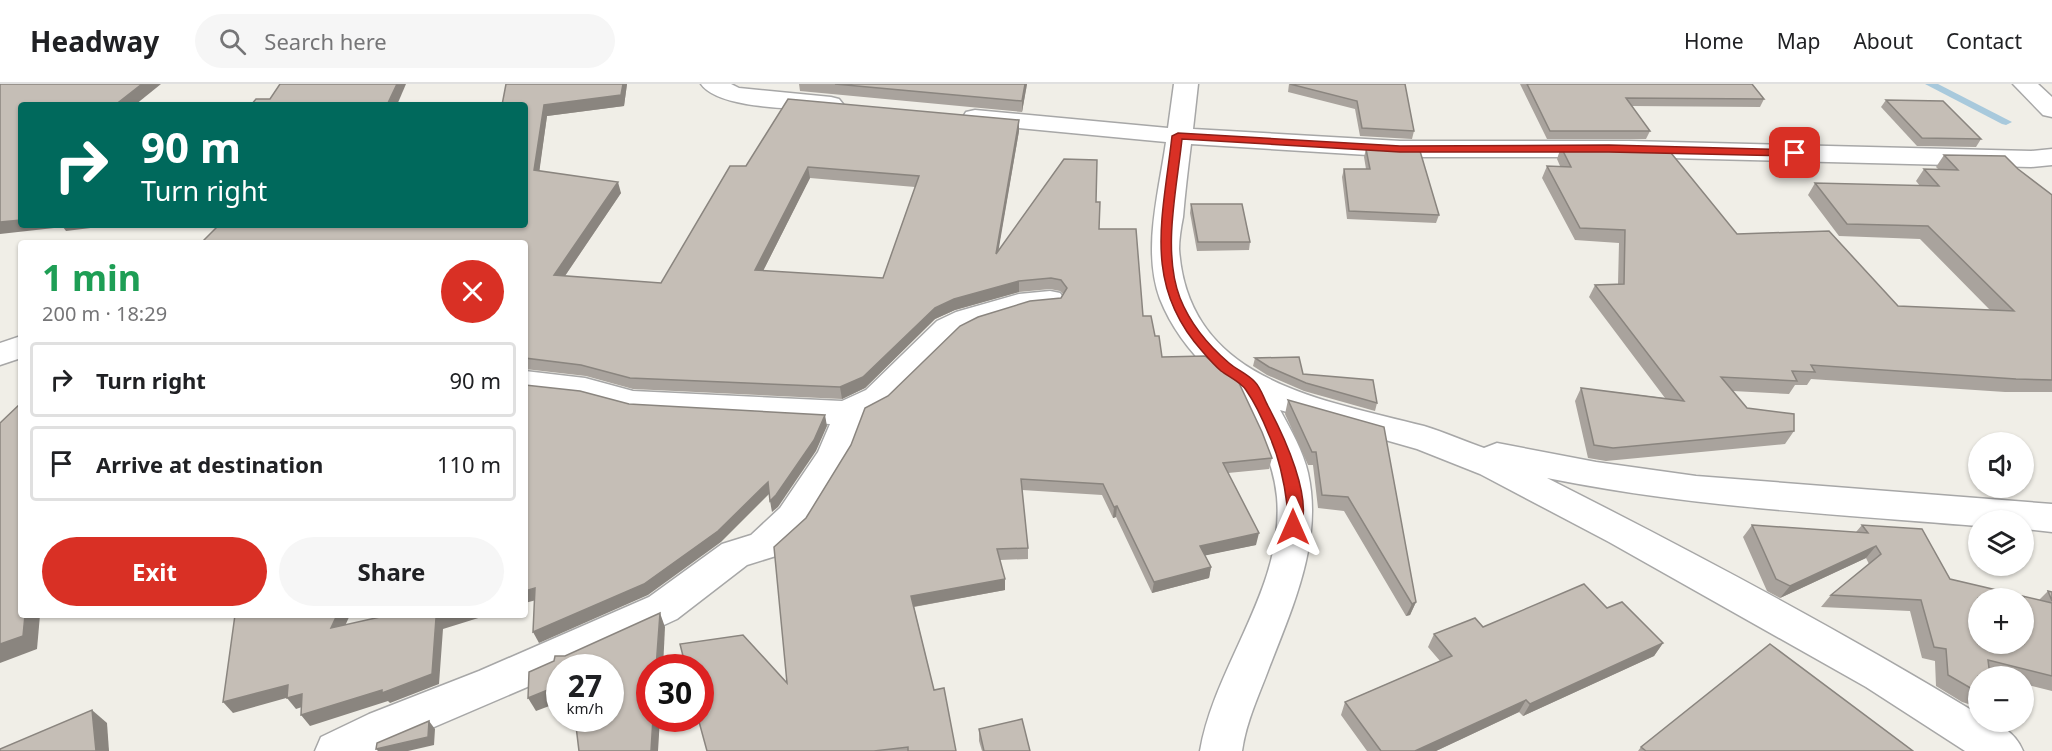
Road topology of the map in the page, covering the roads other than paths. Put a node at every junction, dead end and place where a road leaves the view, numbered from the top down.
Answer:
1 (713, 84) edge
2 (1186, 84) edge
3 (2025, 84) edge
4 (851, 106) edge
5 (2052, 110) edge
6 (956, 116) edge
7 (1178, 136) junction
8 (2052, 157) edge
9 (1050, 300) edge
10 (18, 347) edge
11 (0, 355) edge
12 (528, 382) edge
13 (1251, 386) junction
14 (851, 411) junction
15 (1426, 439) junction
16 (2052, 518) edge
17 (336, 751) edge
18 (1221, 751) edge
19 (2002, 751) edge

1 - 4 street
2 - 7 street
3 - 5 street
6 - 7 street
7 - 8 street
7 - 13 street
9 - 14 street
10 - 11 street
12 - 14 street
13 - 15 street
13 - 18 street
14 - 17 street
15 - 16 street
15 - 19 street

